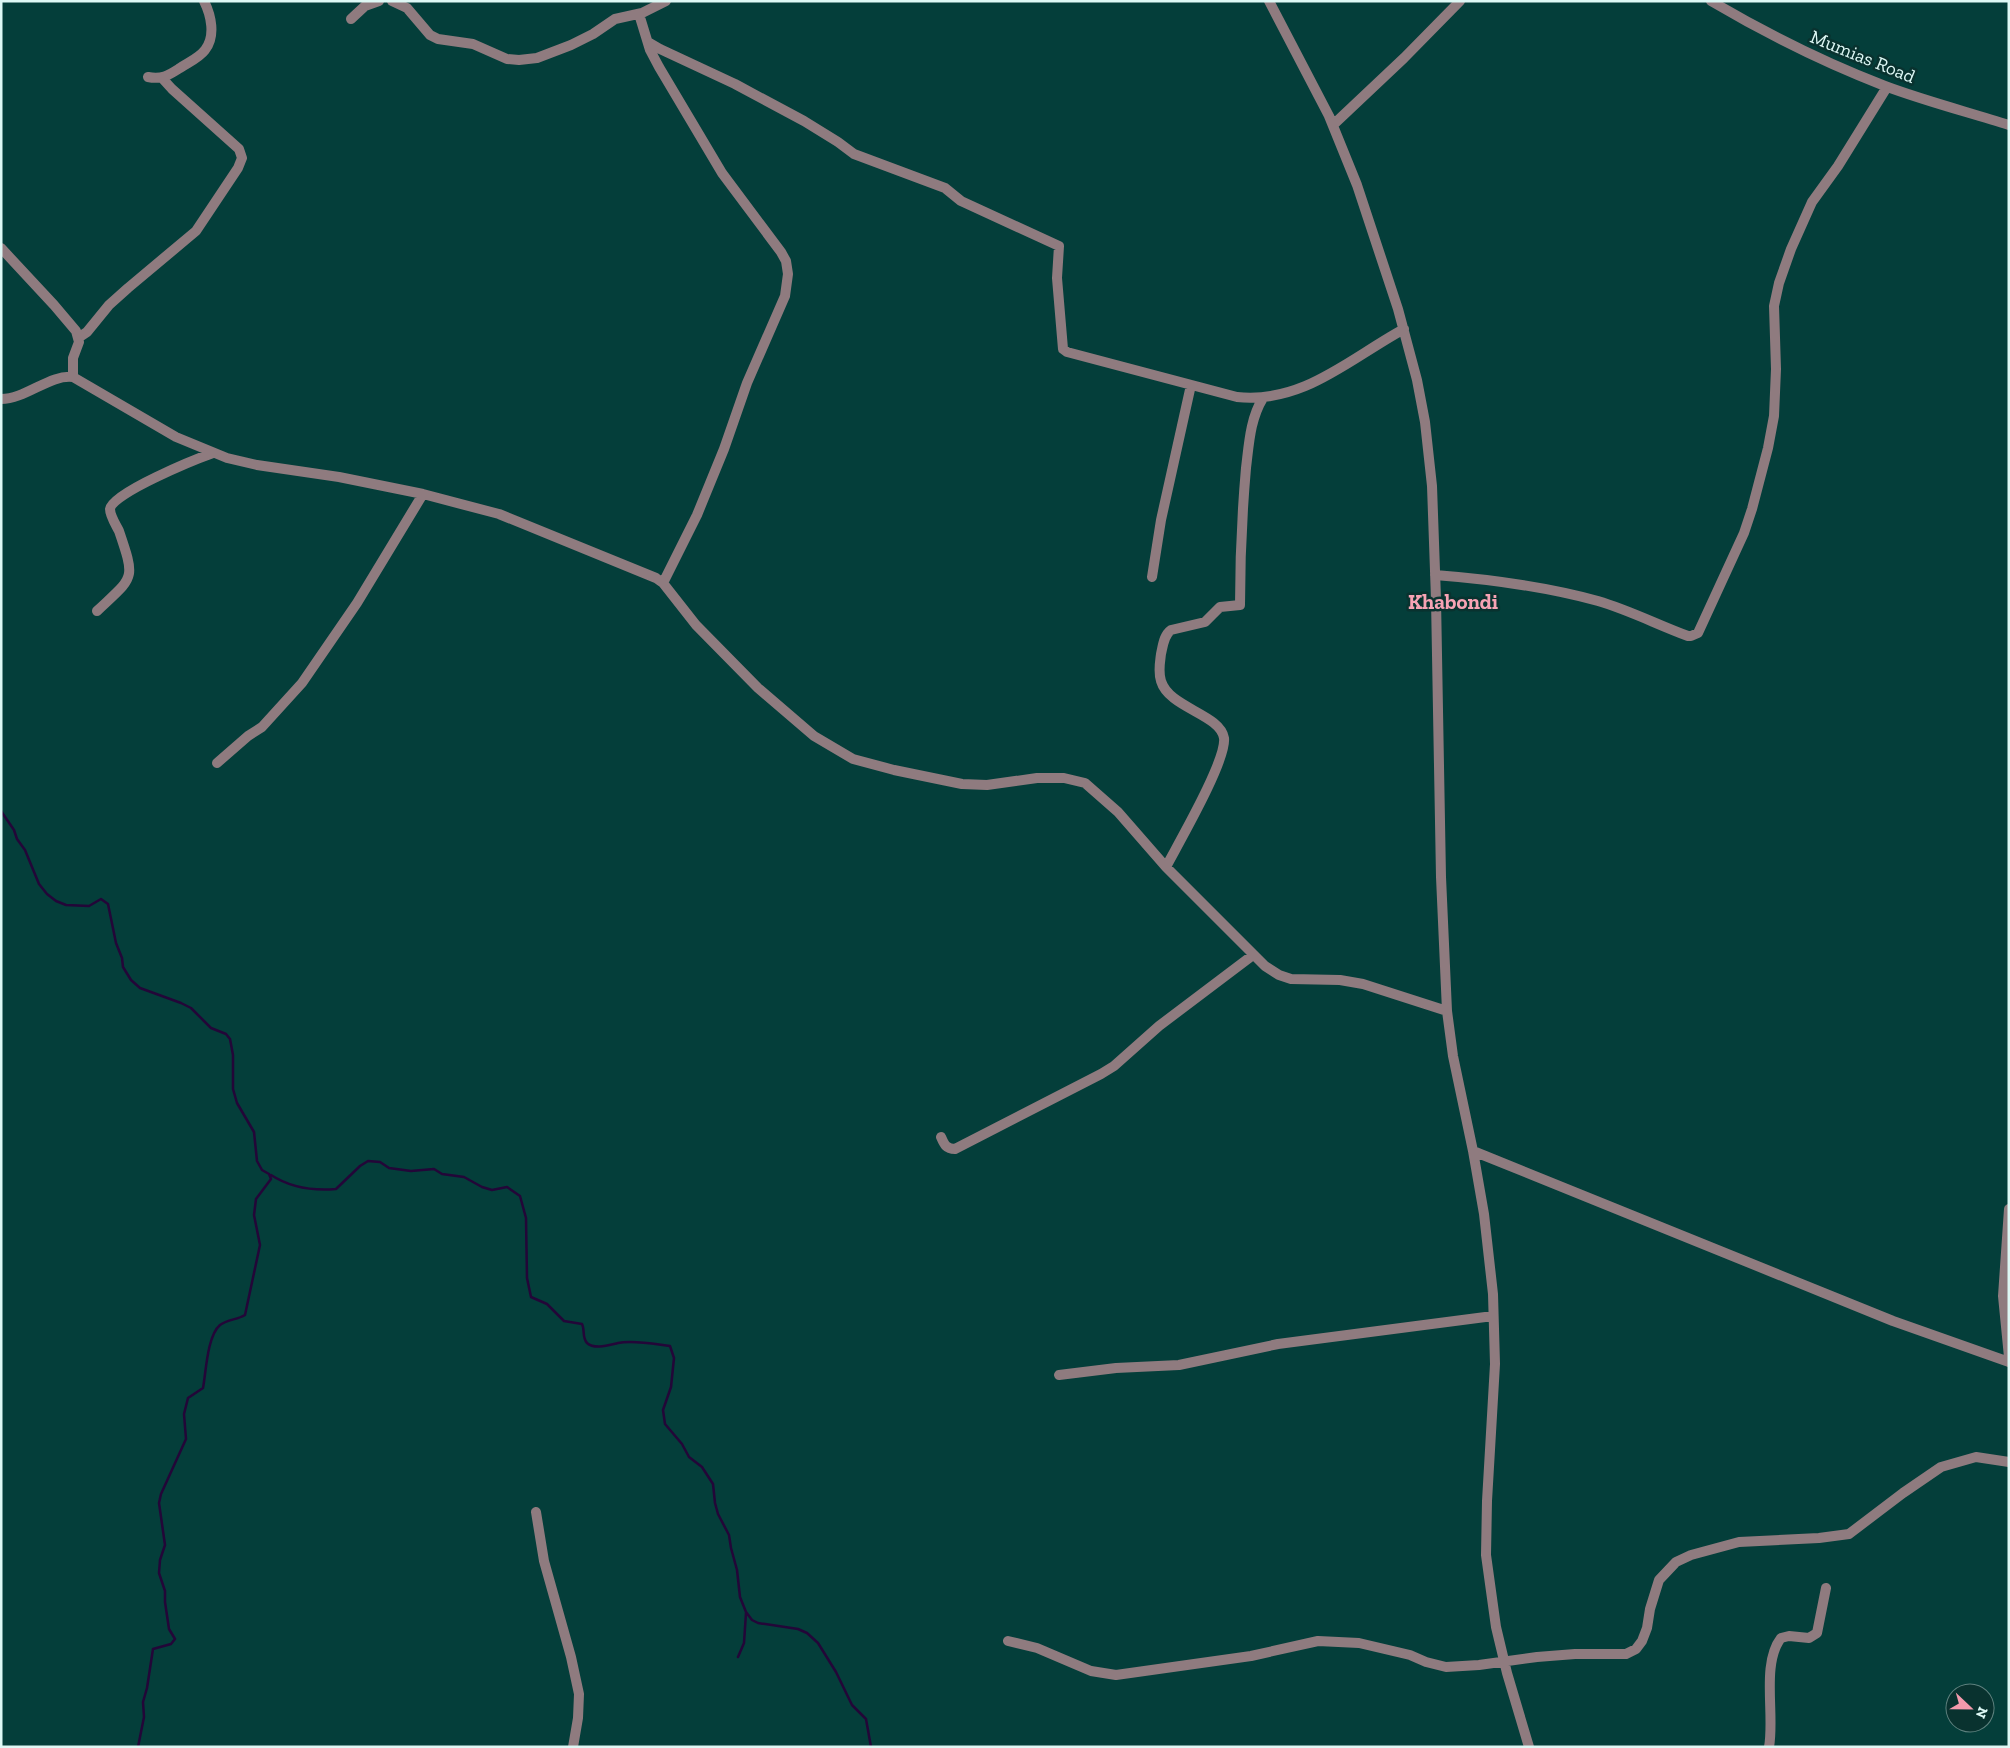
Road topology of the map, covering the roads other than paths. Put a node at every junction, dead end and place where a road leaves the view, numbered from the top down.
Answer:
1 (204, 1) edge
2 (379, 1) edge
3 (641, 1) edge
4 (666, 1) edge
5 (1269, 1) edge
6 (1460, 1) edge
7 (1711, 1) edge
8 (397, 2) edge
9 (641, 14) junction
10 (351, 19) dead end
11 (648, 42) junction
12 (148, 77) dead end
13 (162, 78) junction
14 (1887, 87) junction
15 (1333, 125) junction
16 (2009, 125) edge
17 (1, 248) edge
18 (1404, 329) junction
19 (78, 338) junction
20 (72, 377) junction
21 (1191, 385) junction
22 (1263, 398) junction
23 (1, 399) edge
24 (213, 453) junction
25 (423, 494) junction
26 (1435, 575) junction
27 (1152, 577) dead end
28 (663, 582) junction
29 (97, 612) dead end
30 (218, 763) dead end
31 (1166, 867) junction
32 (1252, 955) junction
33 (1448, 1011) junction
34 (941, 1137) dead end
35 (1473, 1151) junction
36 (2009, 1210) edge
37 (1493, 1316) junction
38 (2009, 1356) edge
39 (2009, 1362) edge
40 (1059, 1375) dead end
41 (2009, 1462) edge
42 (536, 1512) dead end
43 (1826, 1588) dead end
44 (1008, 1641) dead end
45 (1505, 1663) junction
46 (573, 1747) edge
47 (1529, 1747) edge
48 (1768, 1747) edge

1 - 13 street
2 - 10 street
3 - 9 street
4 - 9 street
5 - 15 street
6 - 15 street
7 - 14 street, Mumias Road
8 - 9 street
9 - 11 street
11 - 21 street
11 - 28 street
12 - 13 street
13 - 19 street
14 - 16 street, Mumias Road
14 - 26 street
15 - 18 street
17 - 19 street
18 - 22 street
18 - 26 street
19 - 20 street
20 - 23 street
20 - 24 street
21 - 22 street
21 - 27 street
22 - 31 street
24 - 25 street
24 - 29 street
25 - 28 street
25 - 30 street
26 - 33 street
28 - 31 street
31 - 32 street
32 - 33 street
32 - 34 street
33 - 35 street
35 - 37 street
35 - 39 street
36 - 38 street
37 - 40 street
37 - 45 street
41 - 45 street
42 - 46 street
43 - 48 street
44 - 45 street
45 - 47 street

